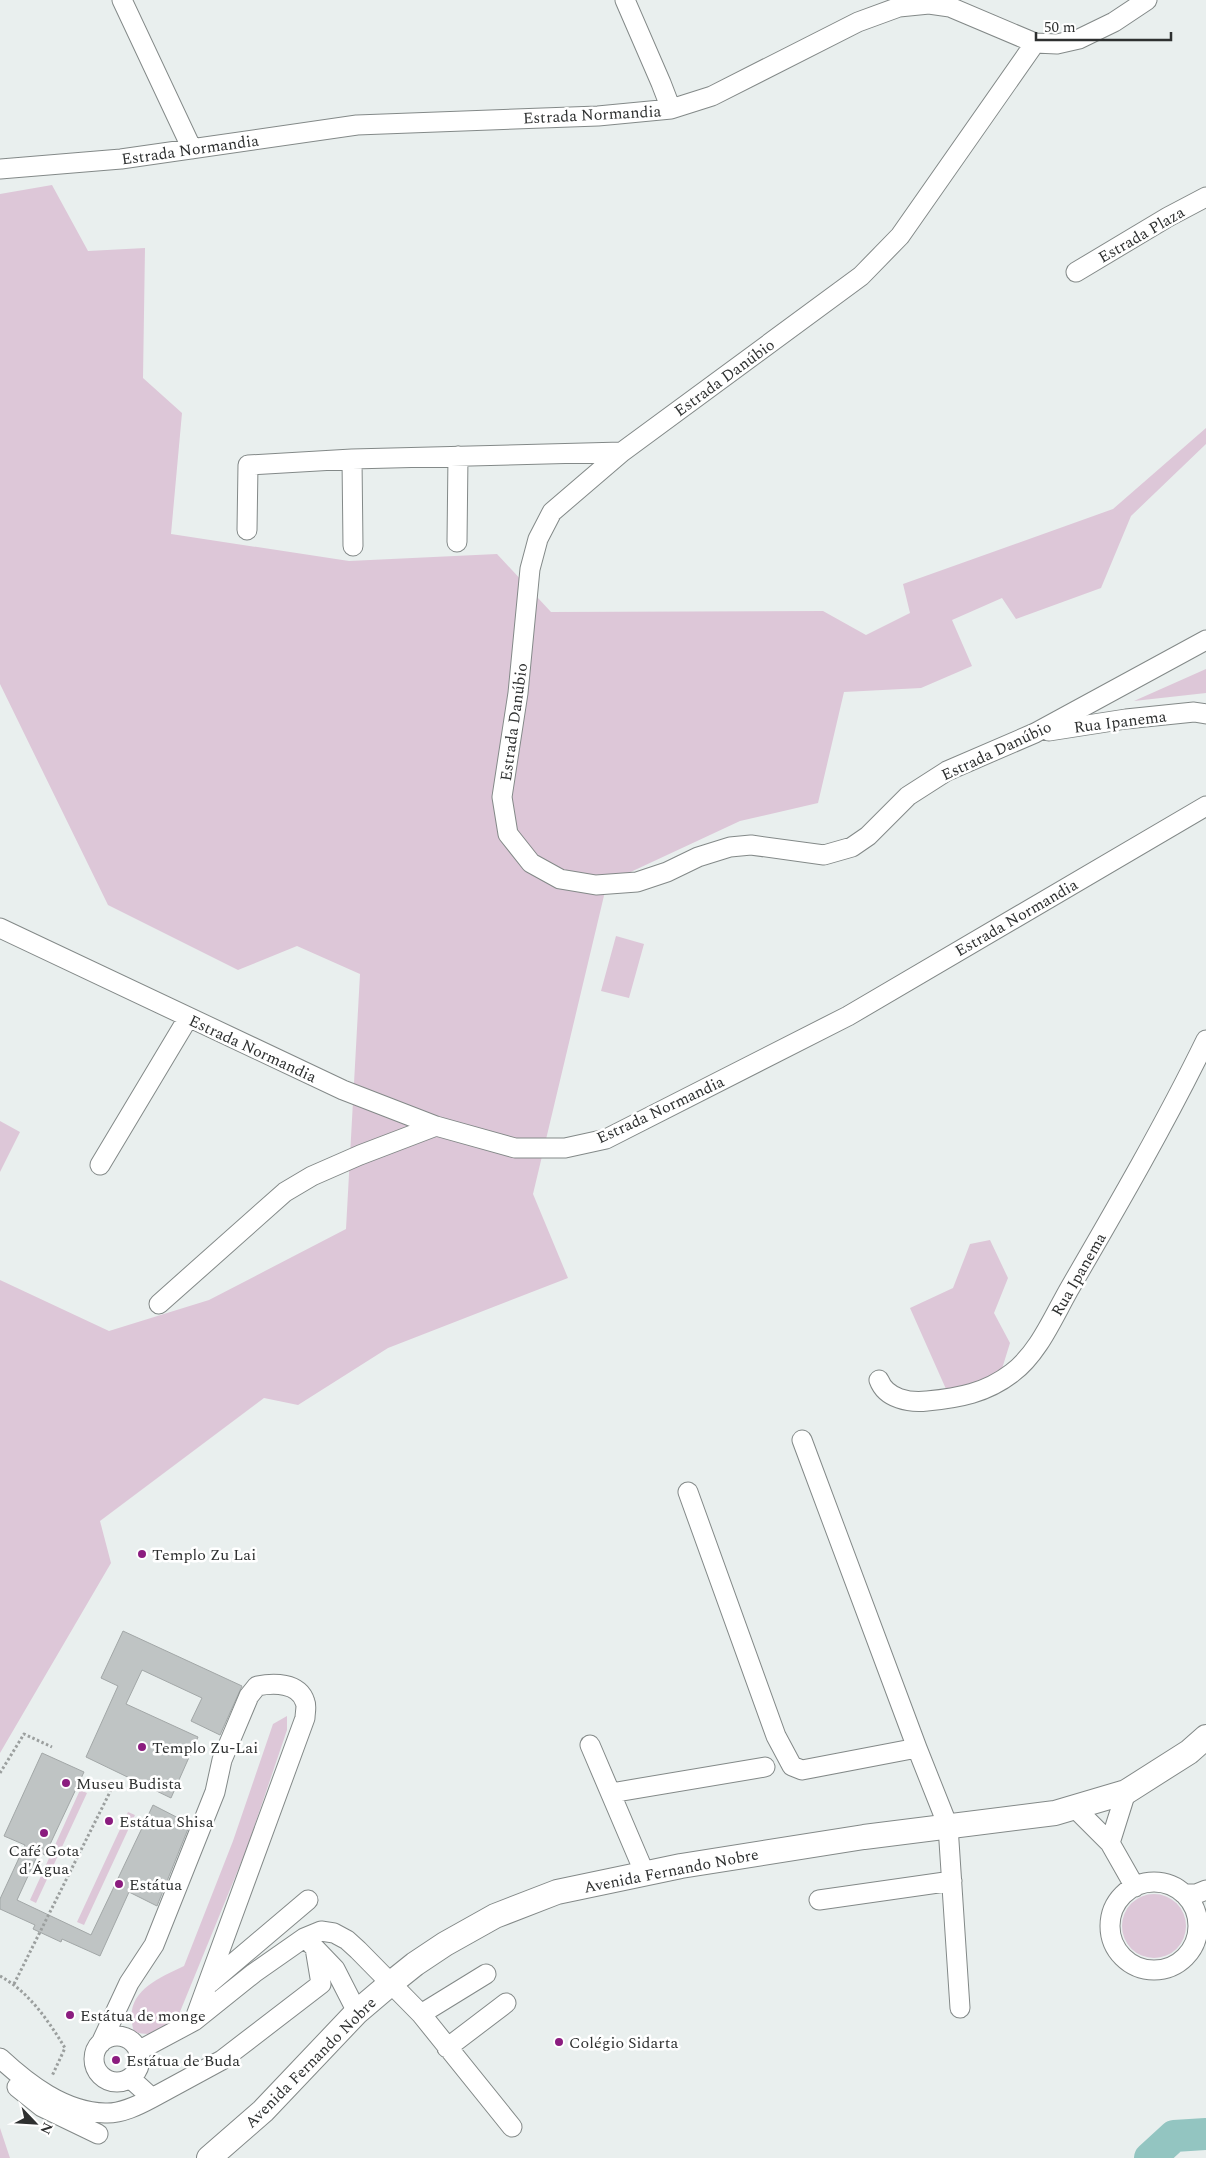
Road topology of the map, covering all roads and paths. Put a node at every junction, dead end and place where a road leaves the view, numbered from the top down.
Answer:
1 (122, 0) edge
2 (625, 0) edge
3 (1147, 0) edge
4 (1035, 43) junction
5 (670, 109) junction
6 (192, 149) junction
7 (0, 169) edge
8 (1206, 197) edge
9 (1076, 272) dead end
10 (622, 452) junction
11 (458, 456) junction
12 (352, 460) junction
13 (247, 530) dead end
14 (457, 542) dead end
15 (353, 546) dead end
16 (1206, 640) edge
17 (1206, 714) edge
18 (1035, 733) junction
19 (1206, 806) edge
20 (0, 928) edge
21 (188, 1018) junction
22 (1206, 1040) edge
23 (436, 1126) junction
24 (100, 1165) dead end
25 (159, 1304) dead end
26 (879, 1380) dead end
27 (802, 1440) dead end
28 (688, 1492) dead end
29 (1206, 1737) edge
30 (590, 1745) dead end
31 (52, 1746) dead end
32 (917, 1748) junction
33 (765, 1767) dead end
34 (0, 1773) edge
35 (113, 1786) dead end
36 (1126, 1792) junction
37 (611, 1793) junction
38 (1075, 1808) junction
39 (948, 1826) junction
40 (1110, 1843) junction
41 (645, 1874) junction
42 (952, 1881) junction
43 (1135, 1886) junction
44 (1206, 1890) edge
45 (1184, 1894) junction
46 (308, 1900) dead end
47 (820, 1900) dead end
48 (1202, 1916) edge
49 (309, 1943) junction
50 (486, 1974) dead end
51 (0, 1976) edge
52 (210, 1983) junction
53 (14, 1984) junction
54 (390, 1984) junction
55 (506, 2002) dead end
56 (960, 2008) dead end
57 (357, 2012) junction
58 (421, 2014) junction
59 (194, 2020) junction
60 (101, 2043) junction
61 (447, 2048) junction
62 (138, 2051) junction
63 (0, 2058) edge
64 (0, 2072) edge
65 (130, 2078) junction
66 (49, 2082) dead end
67 (152, 2098) junction
68 (512, 2127) dead end
69 (98, 2134) dead end
70 (209, 2158) edge

1 - 6 street
2 - 5 street
3 - 4 street, Estrada Normandia
4 - 5 street, Estrada Normandia
4 - 10 street, Estrada Danúbio
5 - 6 street, Estrada Normandia
6 - 7 street, Estrada Normandia
8 - 9 street, Estrada Plaza
10 - 11 street
10 - 18 street, Estrada Danúbio
11 - 12 street
11 - 14 street
12 - 13 street
12 - 15 street
16 - 18 street, Estrada Danúbio
17 - 18 street, Rua Ipanema
19 - 23 street, Estrada Normandia
20 - 21 street, Estrada Normandia
21 - 23 street, Estrada Normandia
21 - 24 street
22 - 26 street, Rua Ipanema
23 - 25 street
27 - 32 street
28 - 32 street
29 - 36 main road, Avenida Fernando Nobre
30 - 37 street
31 - 34 path
32 - 39 street
33 - 37 street
35 - 53 path
36 - 38 main road, Avenida Fernando Nobre
36 - 40 street
37 - 41 street
38 - 39 main road, Avenida Fernando Nobre
38 - 40 street
39 - 41 main road, Avenida Fernando Nobre
39 - 42 street
40 - 43 street
41 - 54 main road, Avenida Fernando Nobre
42 - 47 street
42 - 56 street
43 - 45 street
43 - 48 street
44 - 45 street
45 - 48 street
46 - 52 street
49 - 54 street
49 - 57 street
49 - 59 street
49 - 67 street
50 - 58 street
51 - 53 path
52 - 59 street
52 - 60 street
53 - 66 path
54 - 57 main road, Avenida Fernando Nobre
54 - 58 street
55 - 61 street
57 - 70 main road, Avenida Fernando Nobre
58 - 61 street
59 - 62 street
60 - 62 street
60 - 65 street
61 - 68 street
62 - 65 street
63 - 67 street
64 - 69 street
65 - 67 street

